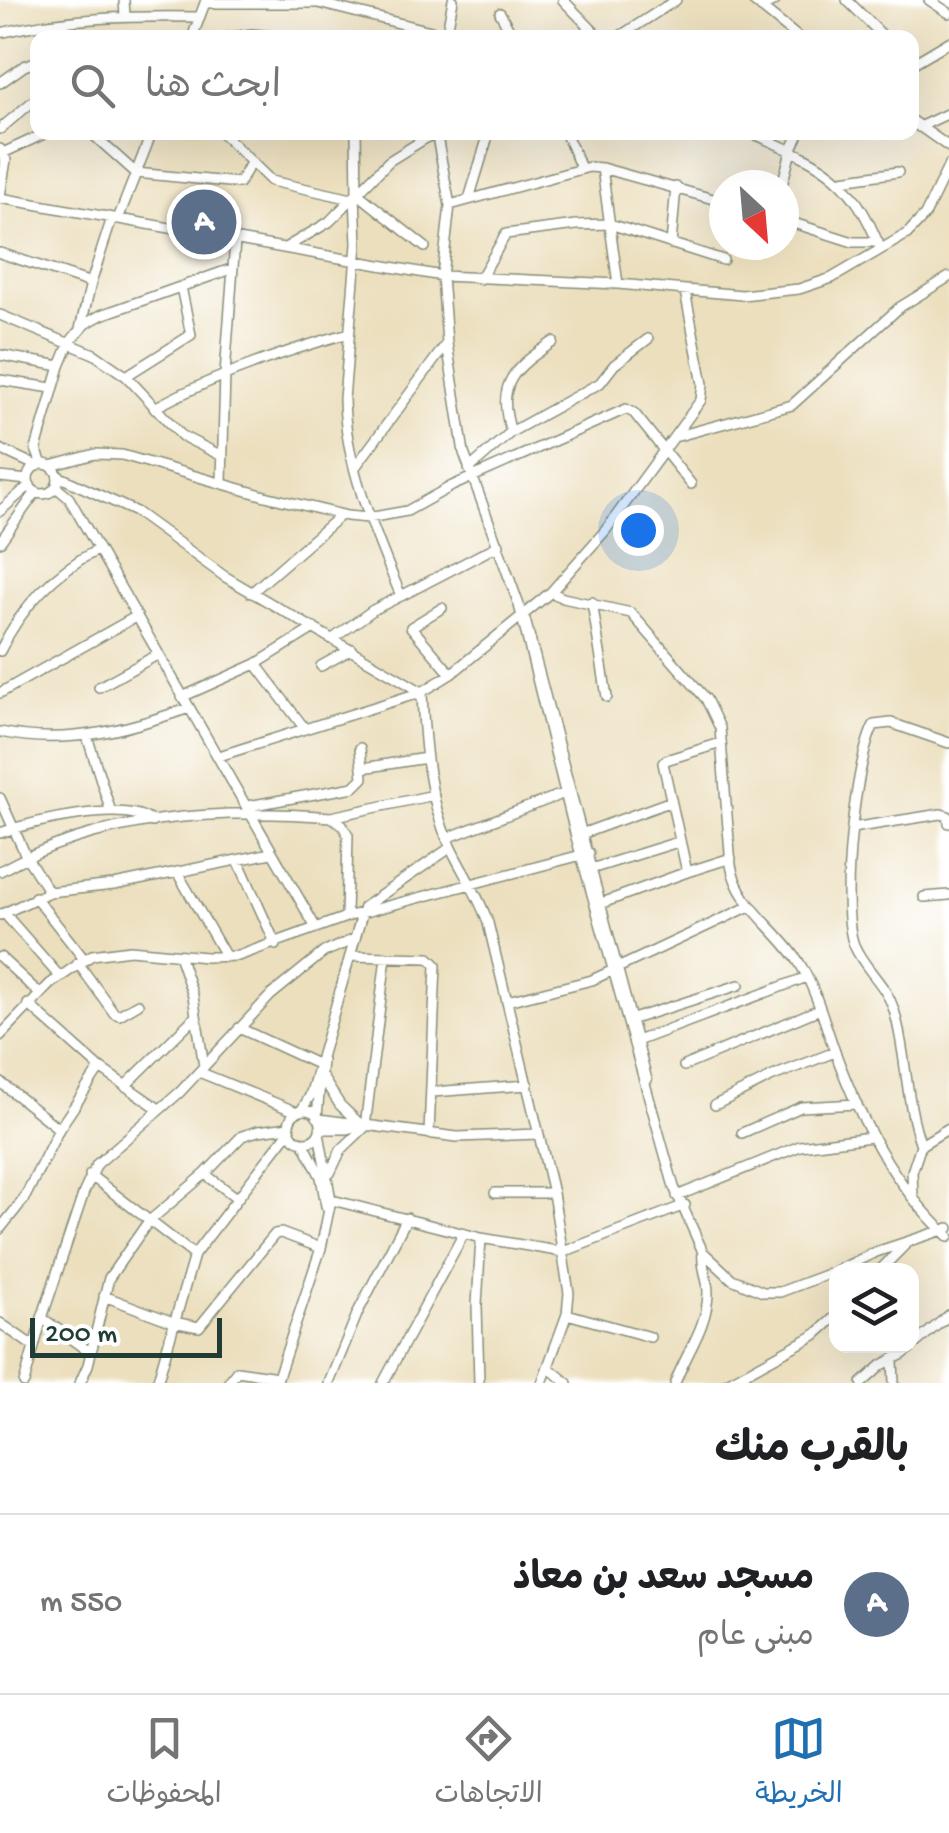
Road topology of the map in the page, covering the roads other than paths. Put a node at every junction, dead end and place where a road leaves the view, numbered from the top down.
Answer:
1 (124, 0) edge
2 (453, 0) edge
3 (562, 0) edge
4 (676, 0) edge
5 (752, 0) edge
6 (776, 0) edge
7 (848, 0) edge
8 (929, 0) edge
9 (205, 2) edge
10 (761, 8) junction
11 (949, 13) edge
12 (500, 14) dead end
13 (124, 16) junction
14 (199, 17) junction
15 (195, 30) edge
16 (423, 30) edge
17 (447, 30) edge
18 (509, 30) edge
19 (592, 30) edge
20 (629, 30) edge
21 (785, 30) edge
22 (877, 30) edge
23 (0, 33) edge
24 (949, 42) edge
25 (919, 58) edge
26 (30, 64) edge
27 (0, 84) edge
28 (30, 104) edge
29 (949, 113) edge
30 (919, 123) edge
31 (919, 127) edge
32 (0, 129) edge
33 (30, 139) edge
34 (99, 140) edge
35 (149, 140) edge
36 (229, 140) edge
37 (356, 140) edge
38 (423, 140) edge
39 (438, 140) edge
40 (487, 140) edge
41 (569, 140) edge
42 (768, 140) edge
43 (796, 140) edge
44 (949, 147) edge
45 (791, 150) junction
46 (2, 151) edge
47 (250, 163) junction
48 (949, 164) edge
49 (582, 168) junction
50 (602, 168) junction
51 (786, 170) edge
52 (898, 172) dead end
53 (136, 173) junction
54 (842, 180) junction
55 (676, 188) junction
56 (355, 196) junction
57 (0, 197) edge
58 (709, 198) edge
59 (469, 199) junction
60 (450, 205) junction
61 (115, 219) junction
62 (610, 224) junction
63 (799, 225) edge
64 (236, 241) junction
65 (671, 244) junction
66 (879, 245) junction
67 (425, 247) dead end
68 (284, 248) junction
69 (0, 252) edge
70 (709, 256) edge
71 (356, 260) junction
72 (231, 270) junction
73 (442, 276) junction
74 (949, 277) edge
75 (480, 279) junction
76 (91, 283) junction
77 (618, 284) junction
78 (181, 287) junction
79 (685, 291) junction
80 (0, 315) edge
81 (80, 330) junction
82 (349, 332) junction
83 (648, 339) dead end
84 (70, 342) junction
85 (448, 342) junction
86 (553, 342) dead end
87 (0, 356) edge
88 (60, 366) junction
89 (225, 374) junction
90 (126, 376) junction
91 (0, 380) edge
92 (52, 388) junction
93 (154, 408) junction
94 (511, 432) junction
95 (678, 436) junction
96 (0, 449) edge
97 (665, 450) junction
98 (12, 456) junction
99 (222, 456) junction
100 (43, 465) junction
101 (356, 466) junction
102 (470, 474) junction
103 (58, 476) junction
104 (0, 477) edge
105 (222, 481) junction
106 (31, 483) junction
107 (691, 484) dead end
108 (56, 487) junction
109 (2, 508) edge
110 (19, 512) junction
111 (341, 515) junction
112 (368, 518) junction
113 (0, 542) edge
114 (500, 545) junction
115 (97, 550) junction
116 (551, 592) junction
117 (252, 593) junction
118 (402, 596) junction
119 (592, 602) junction
120 (442, 608) dead end
121 (137, 616) junction
122 (523, 618) junction
123 (314, 628) junction
124 (334, 638) junction
125 (352, 649) junction
126 (0, 652) edge
127 (158, 655) junction
128 (256, 664) junction
129 (321, 666) dead end
130 (450, 674) junction
131 (99, 688) dead end
132 (0, 692) edge
133 (422, 692) junction
134 (182, 696) junction
135 (607, 697) dead end
136 (189, 708) junction
137 (305, 729) junction
138 (0, 732) edge
139 (87, 736) junction
140 (721, 743) junction
141 (949, 743) edge
142 (360, 748) dead end
143 (220, 756) junction
144 (426, 758) junction
145 (363, 768) junction
146 (566, 793) junction
147 (434, 795) junction
148 (0, 798) edge
149 (669, 802) junction
150 (250, 809) junction
151 (110, 812) junction
152 (331, 817) junction
153 (152, 822) junction
154 (949, 824) edge
155 (13, 828) junction
156 (852, 828) junction
157 (0, 832) edge
158 (584, 834) junction
159 (678, 842) junction
160 (448, 843) junction
161 (270, 854) junction
162 (585, 854) junction
163 (26, 856) junction
164 (731, 858) junction
165 (238, 860) junction
166 (594, 868) junction
167 (0, 871) edge
168 (176, 872) junction
169 (687, 872) junction
170 (472, 885) junction
171 (49, 892) junction
172 (949, 895) edge
173 (35, 897) junction
174 (924, 897) dead end
175 (602, 904) junction
176 (750, 906) junction
177 (362, 913) junction
178 (2, 914) edge
179 (346, 917) junction
180 (316, 928) junction
181 (355, 939) junction
182 (276, 945) junction
183 (179, 955) junction
184 (351, 956) junction
185 (0, 957) edge
186 (226, 957) junction
187 (386, 957) junction
188 (81, 961) junction
189 (616, 968) junction
190 (60, 977) junction
191 (807, 977) junction
192 (739, 985) dead end
193 (40, 994) junction
194 (507, 1001) junction
195 (28, 1004) junction
196 (138, 1004) dead end
197 (820, 1009) junction
198 (196, 1016) junction
199 (632, 1019) junction
200 (239, 1028) junction
201 (0, 1036) edge
202 (635, 1042) junction
203 (322, 1048) junction
204 (835, 1052) junction
205 (317, 1064) junction
206 (684, 1066) dead end
207 (100, 1068) junction
208 (201, 1069) junction
209 (322, 1077) junction
210 (0, 1082) edge
211 (125, 1086) junction
212 (528, 1086) junction
213 (432, 1092) junction
214 (274, 1104) junction
215 (857, 1104) junction
216 (715, 1105) dead end
217 (159, 1109) junction
218 (299, 1112) junction
219 (319, 1124) junction
220 (361, 1126) junction
221 (289, 1127) junction
222 (949, 1128) edge
223 (59, 1129) junction
224 (742, 1133) dead end
225 (429, 1134) junction
226 (539, 1134) junction
227 (871, 1137) junction
228 (300, 1141) junction
229 (922, 1145) junction
230 (274, 1152) junction
231 (205, 1174) junction
232 (90, 1175) junction
233 (329, 1176) junction
234 (553, 1193) junction
235 (495, 1194) dead end
236 (237, 1198) junction
237 (328, 1199) junction
238 (913, 1200) junction
239 (682, 1203) junction
240 (407, 1218) junction
241 (148, 1222) junction
242 (0, 1229) edge
243 (946, 1232) edge
244 (463, 1234) junction
245 (480, 1238) junction
246 (910, 1240) junction
247 (321, 1248) junction
248 (563, 1252) junction
249 (703, 1252) junction
250 (194, 1256) junction
251 (856, 1263) edge
252 (887, 1263) edge
253 (829, 1274) edge
254 (104, 1296) junction
255 (567, 1314) junction
256 (949, 1315) edge
257 (42, 1318) junction
258 (173, 1322) junction
259 (829, 1322) edge
260 (0, 1323) edge
261 (650, 1337) dead end
262 (33, 1346) junction
263 (91, 1353) junction
264 (893, 1360) junction
265 (548, 1367) junction
266 (277, 1380) edge
267 (24, 1383) edge
268 (80, 1383) edge
269 (156, 1383) edge
270 (228, 1383) edge
271 (329, 1383) edge
272 (383, 1383) edge
273 (478, 1383) edge
274 (542, 1383) edge
275 (567, 1383) edge
276 (675, 1383) edge
277 (727, 1383) edge
278 (862, 1383) edge
279 (894, 1383) edge

1 - 13 street
2 - 17 street
3 - 19 street
4 - 20 street
5 - 10 street
6 - 10 street
7 - 22 street
8 - 11 street
9 - 14 street
9 - 16 street
10 - 21 street
12 - 18 street
13 - 14 street
13 - 23 street
14 - 15 street
24 - 25 street
26 - 27 street
28 - 32 street
29 - 30 street
31 - 44 street
33 - 46 street
34 - 53 street
35 - 53 street
36 - 47 street
37 - 56 street
38 - 56 street
39 - 60 street
40 - 59 street
41 - 49 street
42 - 45 street
43 - 45 street
45 - 51 street
45 - 54 street
46 - 57 street
47 - 53 street
47 - 56 street
48 - 66 street
49 - 50 street
49 - 59 street
50 - 55 street
50 - 62 street
52 - 54 street
53 - 61 street
54 - 66 street
55 - 58 street
55 - 65 street
56 - 67 street
56 - 68 street
56 - 71 street
57 - 61 street
59 - 60 street
60 - 73 street
61 - 64 street
61 - 76 street
62 - 65 street
62 - 75 street
62 - 77 street
63 - 66 street
64 - 68 street
64 - 72 street
65 - 70 street
66 - 79 street
68 - 71 street
69 - 76 street
71 - 73 street
71 - 82 street
72 - 78 street
72 - 89 street
73 - 75 street
73 - 85 street
74 - 95 street
75 - 77 street
76 - 81 street
77 - 79 street
78 - 81 street
78 - 90 street
79 - 95 street
80 - 84 street
81 - 84 street
82 - 89 street
82 - 101 street
83 - 94 street
84 - 88 street
84 - 90 street
85 - 101 street
85 - 102 street
86 - 94 street
87 - 88 street
88 - 92 street
89 - 93 street
89 - 99 street
90 - 93 street
91 - 92 street
92 - 100 street
93 - 99 street
94 - 102 street
95 - 97 street
96 - 98 street
97 - 102 street
97 - 107 street
97 - 116 street
98 - 100 street
98 - 106 street
99 - 105 street
100 - 103 street
100 - 105 street
100 - 106 street
101 - 112 street
102 - 112 street
102 - 114 street
103 - 108 street
103 - 117 street
104 - 106 street
105 - 111 street
106 - 108 street
106 - 109 street
106 - 110 street
108 - 115 street
109 - 110 street
110 - 113 street
111 - 112 street
111 - 117 street
112 - 118 street
114 - 118 street
114 - 122 street
115 - 121 street
115 - 126 street
116 - 119 street
116 - 122 street
117 - 123 street
118 - 124 street
119 - 135 street
119 - 140 street
120 - 130 street
121 - 127 street
121 - 132 street
122 - 130 street
122 - 146 street
122 - 158 street
123 - 124 street
123 - 128 street
124 - 125 street
125 - 129 street
125 - 133 street
127 - 131 street
127 - 134 street
128 - 134 street
128 - 137 street
130 - 133 street
133 - 137 street
133 - 144 street
134 - 136 street
136 - 139 street
136 - 143 street
137 - 143 street
138 - 139 street
139 - 151 street
140 - 149 street
140 - 164 street
141 - 156 street
142 - 145 street
143 - 150 street
144 - 145 street
144 - 147 street
145 - 150 street
146 - 160 street
146 - 162 street
147 - 152 street
147 - 160 street
148 - 155 street
149 - 158 street
149 - 159 street
150 - 152 street
150 - 153 street
150 - 161 street
151 - 153 street
151 - 155 street
152 - 179 street
153 - 163 street
154 - 156 street
155 - 157 street
155 - 163 street
156 - 229 street
158 - 162 street
159 - 166 street
159 - 169 street
160 - 170 street
160 - 177 street
161 - 165 street
161 - 180 street
162 - 166 street
162 - 170 street
162 - 189 street
163 - 167 street
163 - 171 street
164 - 169 street
164 - 176 street
165 - 168 street
165 - 182 street
166 - 175 street
168 - 171 street
168 - 186 street
169 - 175 street
170 - 177 street
170 - 194 street
171 - 173 street
172 - 174 street
173 - 178 street
173 - 188 street
175 - 189 street
176 - 189 street
176 - 191 street
177 - 179 street
177 - 181 street
178 - 190 street
179 - 180 street
180 - 182 street
181 - 184 street
181 - 200 street
182 - 186 street
183 - 186 street
183 - 188 street
183 - 198 street
184 - 187 street
184 - 203 street
185 - 193 street
187 - 213 street
187 - 220 street
188 - 190 street
188 - 196 street
189 - 194 street
189 - 199 street
189 - 202 street
190 - 193 street
191 - 197 street
191 - 202 street
192 - 199 street
193 - 195 street
194 - 212 street
195 - 201 street
195 - 207 street
197 - 204 street
197 - 206 street
198 - 208 street
198 - 211 street
199 - 202 street
200 - 205 street
200 - 208 street
202 - 239 street
203 - 205 street
203 - 209 street
204 - 215 street
204 - 216 street
205 - 218 street
207 - 211 street
207 - 223 street
208 - 214 street
208 - 217 street
209 - 219 street
209 - 220 street
210 - 223 street
211 - 217 street
212 - 213 street
212 - 226 street
213 - 225 street
214 - 218 street
214 - 221 street
215 - 224 street
215 - 227 street
217 - 232 street
218 - 219 street
218 - 221 street
219 - 220 street
219 - 228 street
219 - 233 street
220 - 225 street
220 - 233 street
221 - 228 street
221 - 230 street
221 - 231 street
222 - 229 street
223 - 242 street
225 - 226 street
226 - 234 street
227 - 238 street
227 - 239 street
228 - 230 street
228 - 237 street
229 - 238 street
230 - 236 street
231 - 236 street
231 - 241 street
232 - 241 street
232 - 257 street
233 - 237 street
234 - 235 street
234 - 248 street
236 - 250 street
237 - 240 street
237 - 247 street
238 - 243 street
239 - 248 street
239 - 249 street
240 - 244 street
240 - 271 street
241 - 250 street
241 - 254 street
243 - 246 street
244 - 245 street
244 - 272 street
245 - 248 street
245 - 273 street
246 - 251 street
246 - 252 street
247 - 258 street
247 - 266 street
248 - 255 street
249 - 253 street
249 - 276 street
250 - 258 street
254 - 258 street
254 - 263 street
255 - 261 street
255 - 265 street
256 - 264 street
257 - 262 street
257 - 263 street
258 - 269 street
259 - 277 street
260 - 262 street
262 - 267 street
263 - 268 street
264 - 278 street
264 - 279 street
265 - 274 street
265 - 275 street
266 - 270 street

